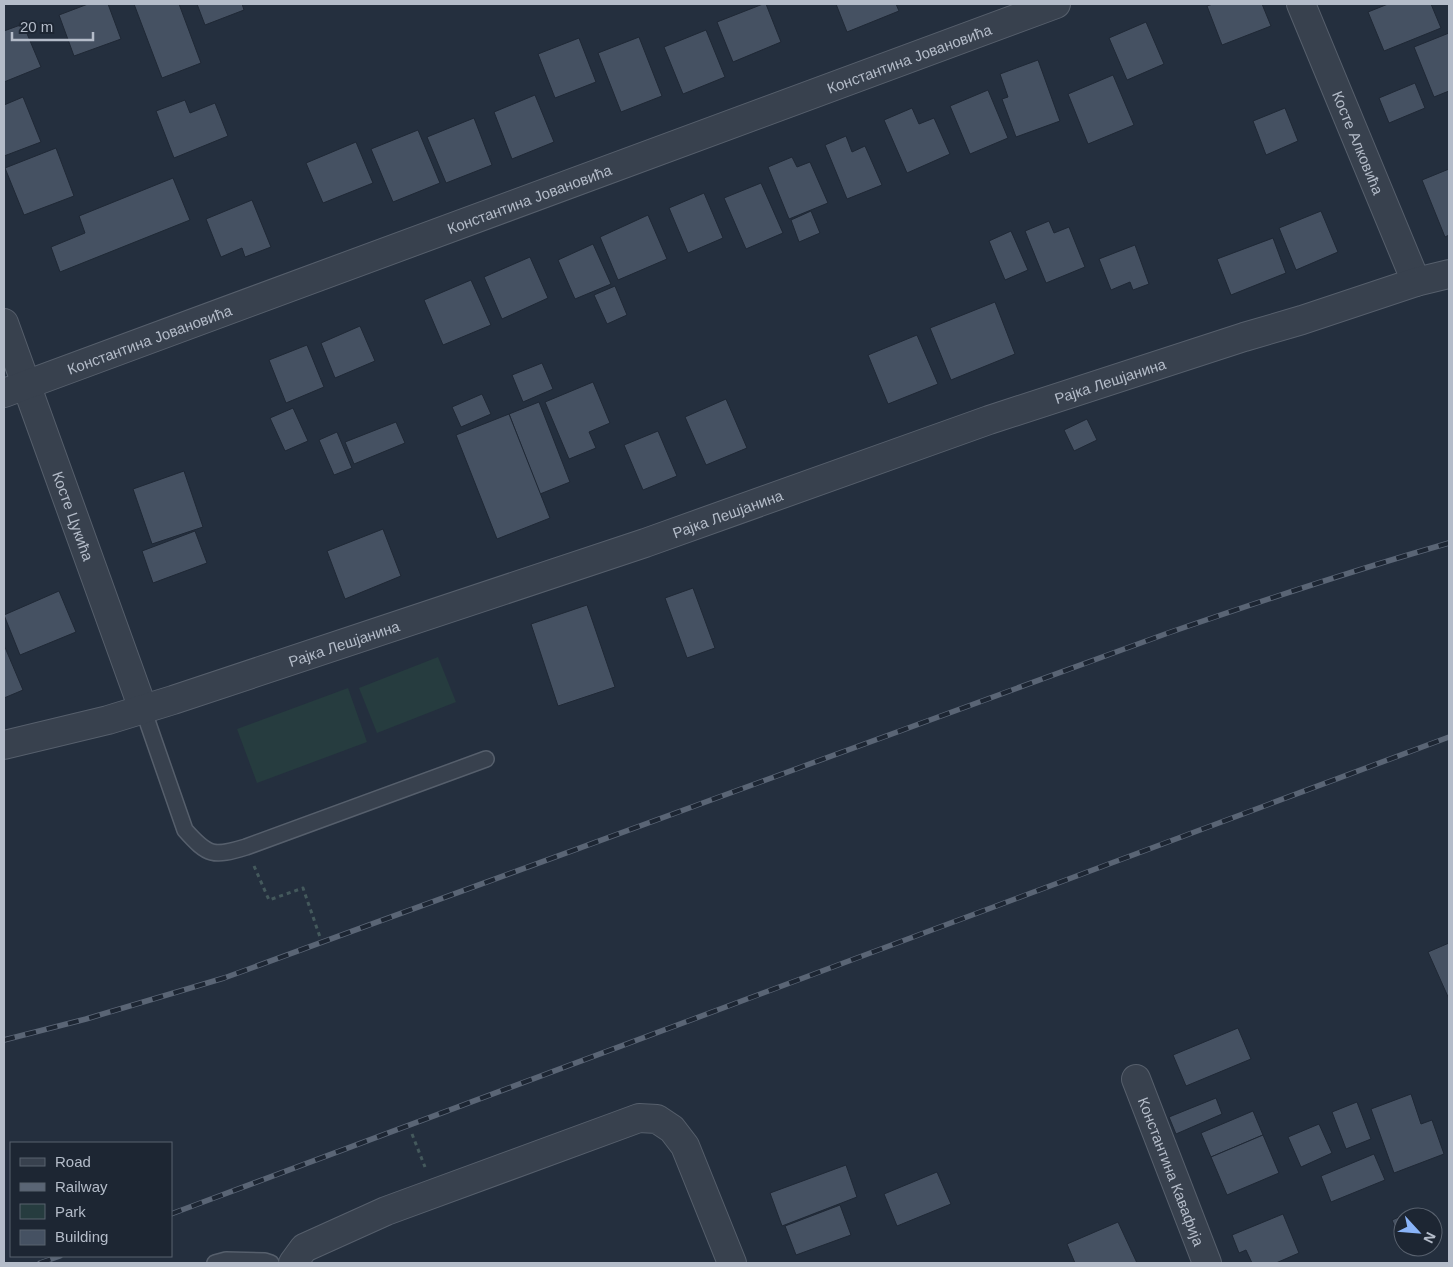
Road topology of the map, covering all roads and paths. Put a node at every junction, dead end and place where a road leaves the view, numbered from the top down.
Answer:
1 (1056, 4) edge
2 (1301, 4) edge
3 (1449, 274) edge
4 (1416, 282) junction
5 (4, 323) edge
6 (15, 389) edge
7 (143, 709) junction
8 (4, 745) edge
9 (486, 759) dead end
10 (246, 847) junction
11 (320, 937) dead end
12 (1136, 1079) dead end
13 (412, 1134) dead end
14 (428, 1173) dead end
15 (215, 1263) edge
16 (271, 1263) edge
17 (293, 1263) edge
18 (732, 1263) edge
19 (1208, 1263) edge

1 - 6 street, Константина Јовановића
2 - 4 street, Косте Алковића
3 - 4 street, Рајка Лешјанина
4 - 7 street, Рајка Лешјанина
5 - 6 street, Косте Цукића
6 - 7 street, Косте Цукића
7 - 8 street, Рајка Лешјанина
7 - 10 lane
9 - 10 lane
10 - 11 path
12 - 19 street, Константина Кавафија
13 - 14 path
15 - 16 lane
17 - 18 street

